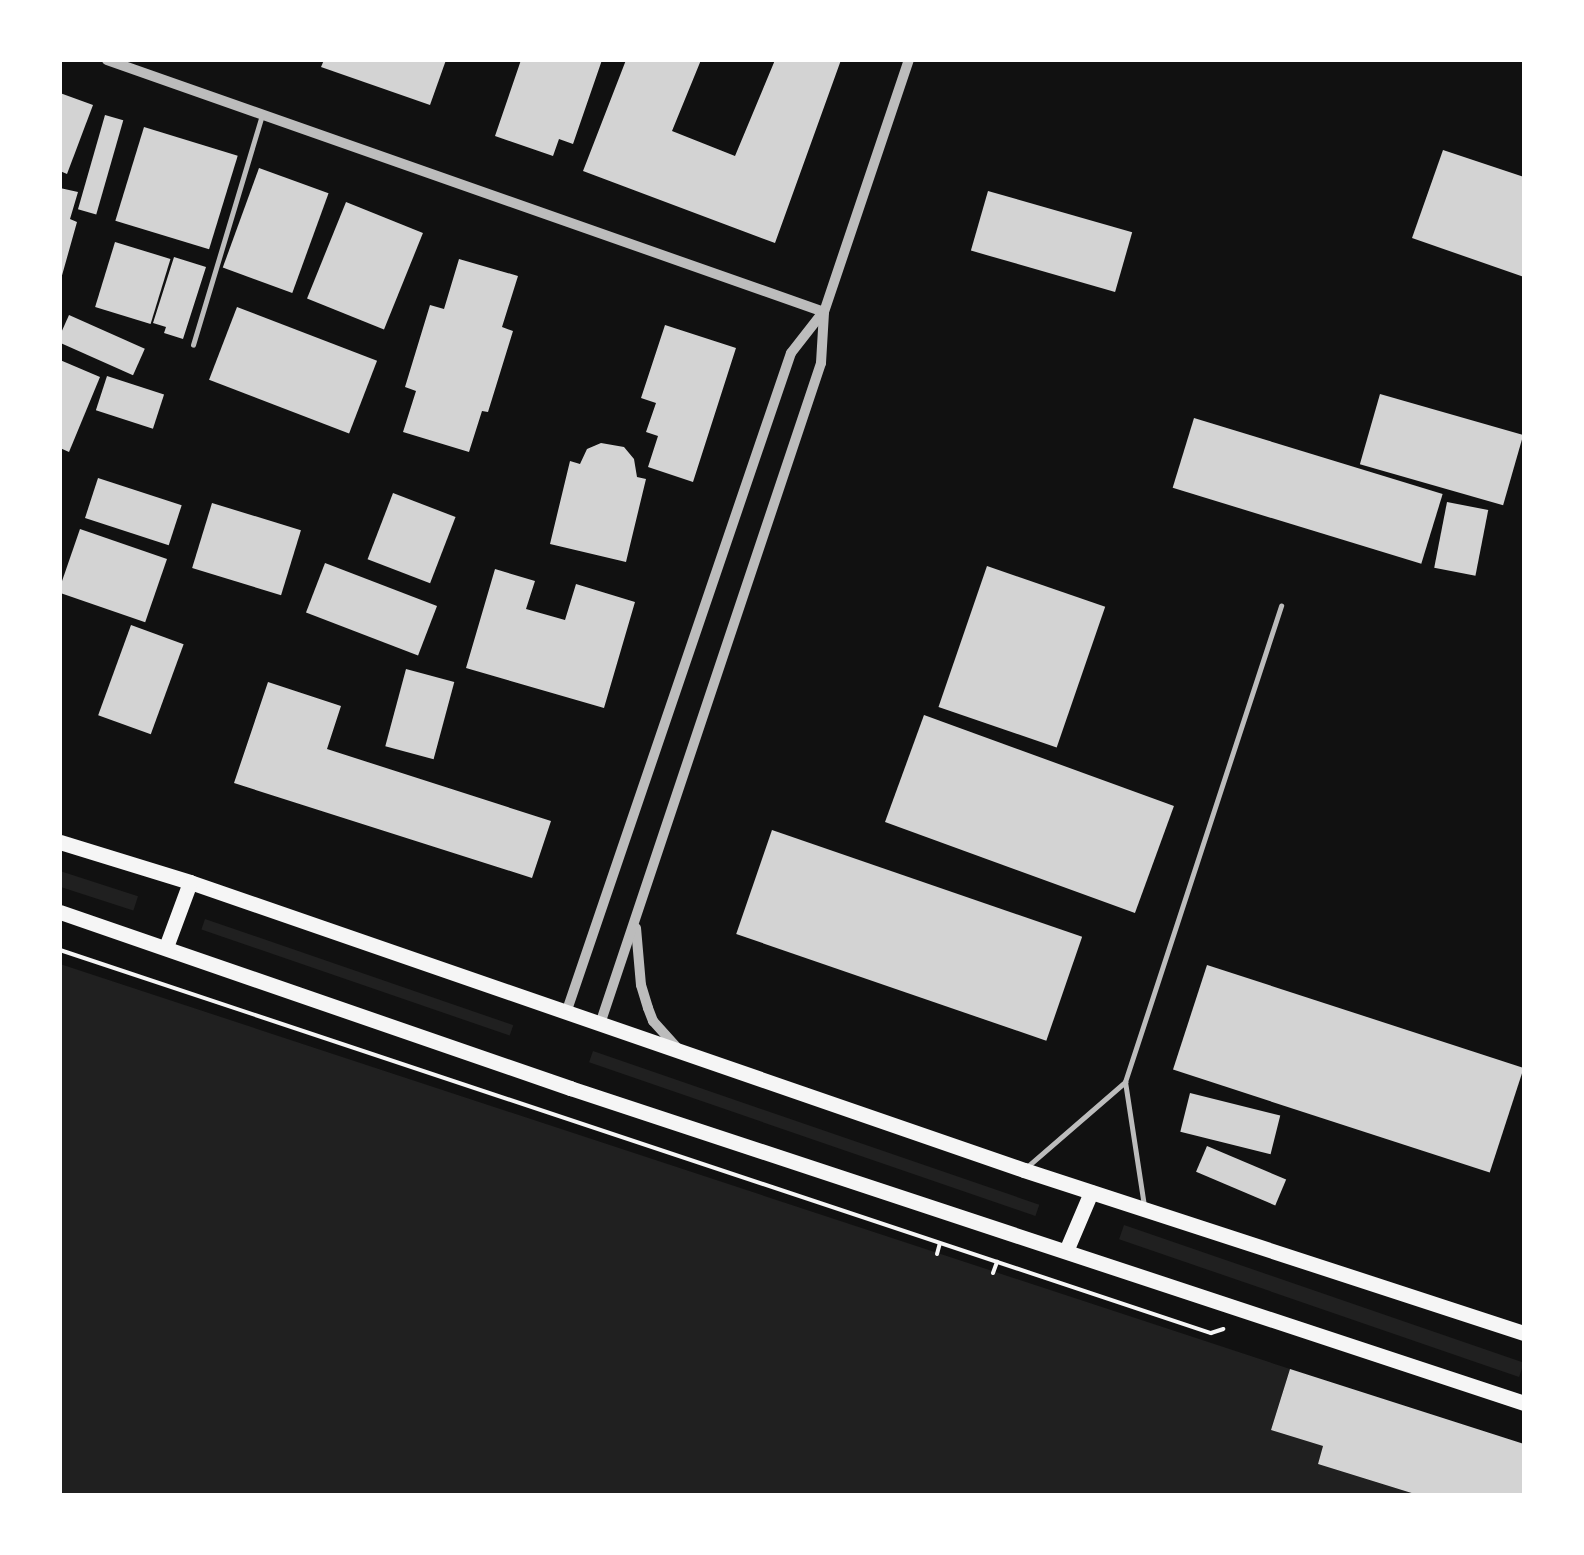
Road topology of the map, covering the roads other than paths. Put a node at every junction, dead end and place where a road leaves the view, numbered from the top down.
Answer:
1 (107, 60) edge
2 (909, 60) edge
3 (262, 114) junction
4 (824, 312) junction
5 (193, 345) dead end
6 (1281, 606) dead end
7 (60, 842) edge
8 (190, 882) junction
9 (60, 912) edge
10 (636, 925) junction
11 (166, 947) junction
12 (566, 1013) junction
13 (600, 1024) junction
14 (681, 1052) junction
15 (1125, 1082) junction
16 (1024, 1170) junction
17 (1090, 1192) junction
18 (1144, 1209) junction
19 (1066, 1251) junction
20 (1524, 1332) edge
21 (1524, 1403) edge

1 - 3 street
2 - 4 street
3 - 4 street
3 - 5 lane
4 - 10 street
4 - 12 street
6 - 15 lane
7 - 8 main road
8 - 11 main road
8 - 12 main road
9 - 11 main road
10 - 13 street
10 - 14 street
11 - 19 main road
12 - 13 main road
13 - 14 main road
14 - 16 main road
15 - 16 lane
15 - 18 lane
16 - 17 main road
17 - 18 main road
17 - 19 main road
18 - 20 main road
19 - 21 main road

